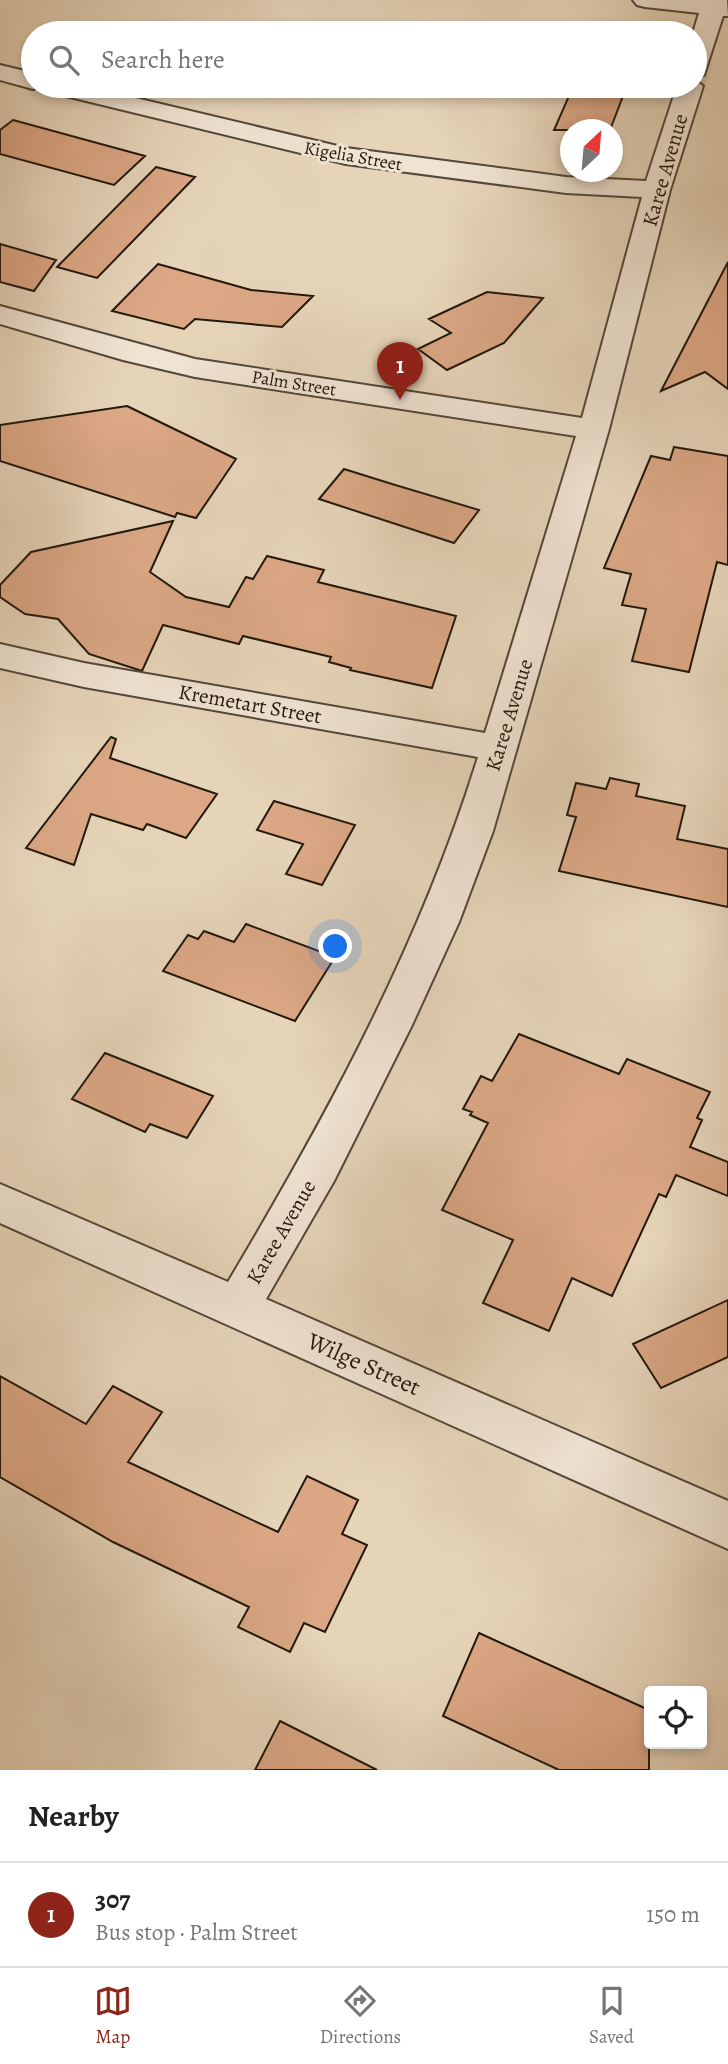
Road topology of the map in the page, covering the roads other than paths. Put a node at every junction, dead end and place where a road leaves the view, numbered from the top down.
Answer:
1 (645, 0) edge
2 (719, 5) edge
3 (707, 38) edge
4 (0, 72) edge
5 (21, 77) edge
6 (104, 98) edge
7 (686, 98) edge
8 (657, 190) junction
9 (0, 315) edge
10 (593, 429) junction
11 (0, 656) edge
12 (500, 748) junction
13 (0, 1203) edge
14 (237, 1308) junction
15 (728, 1525) edge

1 - 2 street
2 - 3 street
4 - 5 street
6 - 8 street, Kigelia Street
7 - 8 street, Karee Avenue
8 - 10 street, Karee Avenue
9 - 10 street, Palm Street
10 - 12 street, Karee Avenue
11 - 12 street, Kremetart Street
12 - 14 street, Karee Avenue
13 - 14 street, Wilge Street
14 - 15 street, Wilge Street

